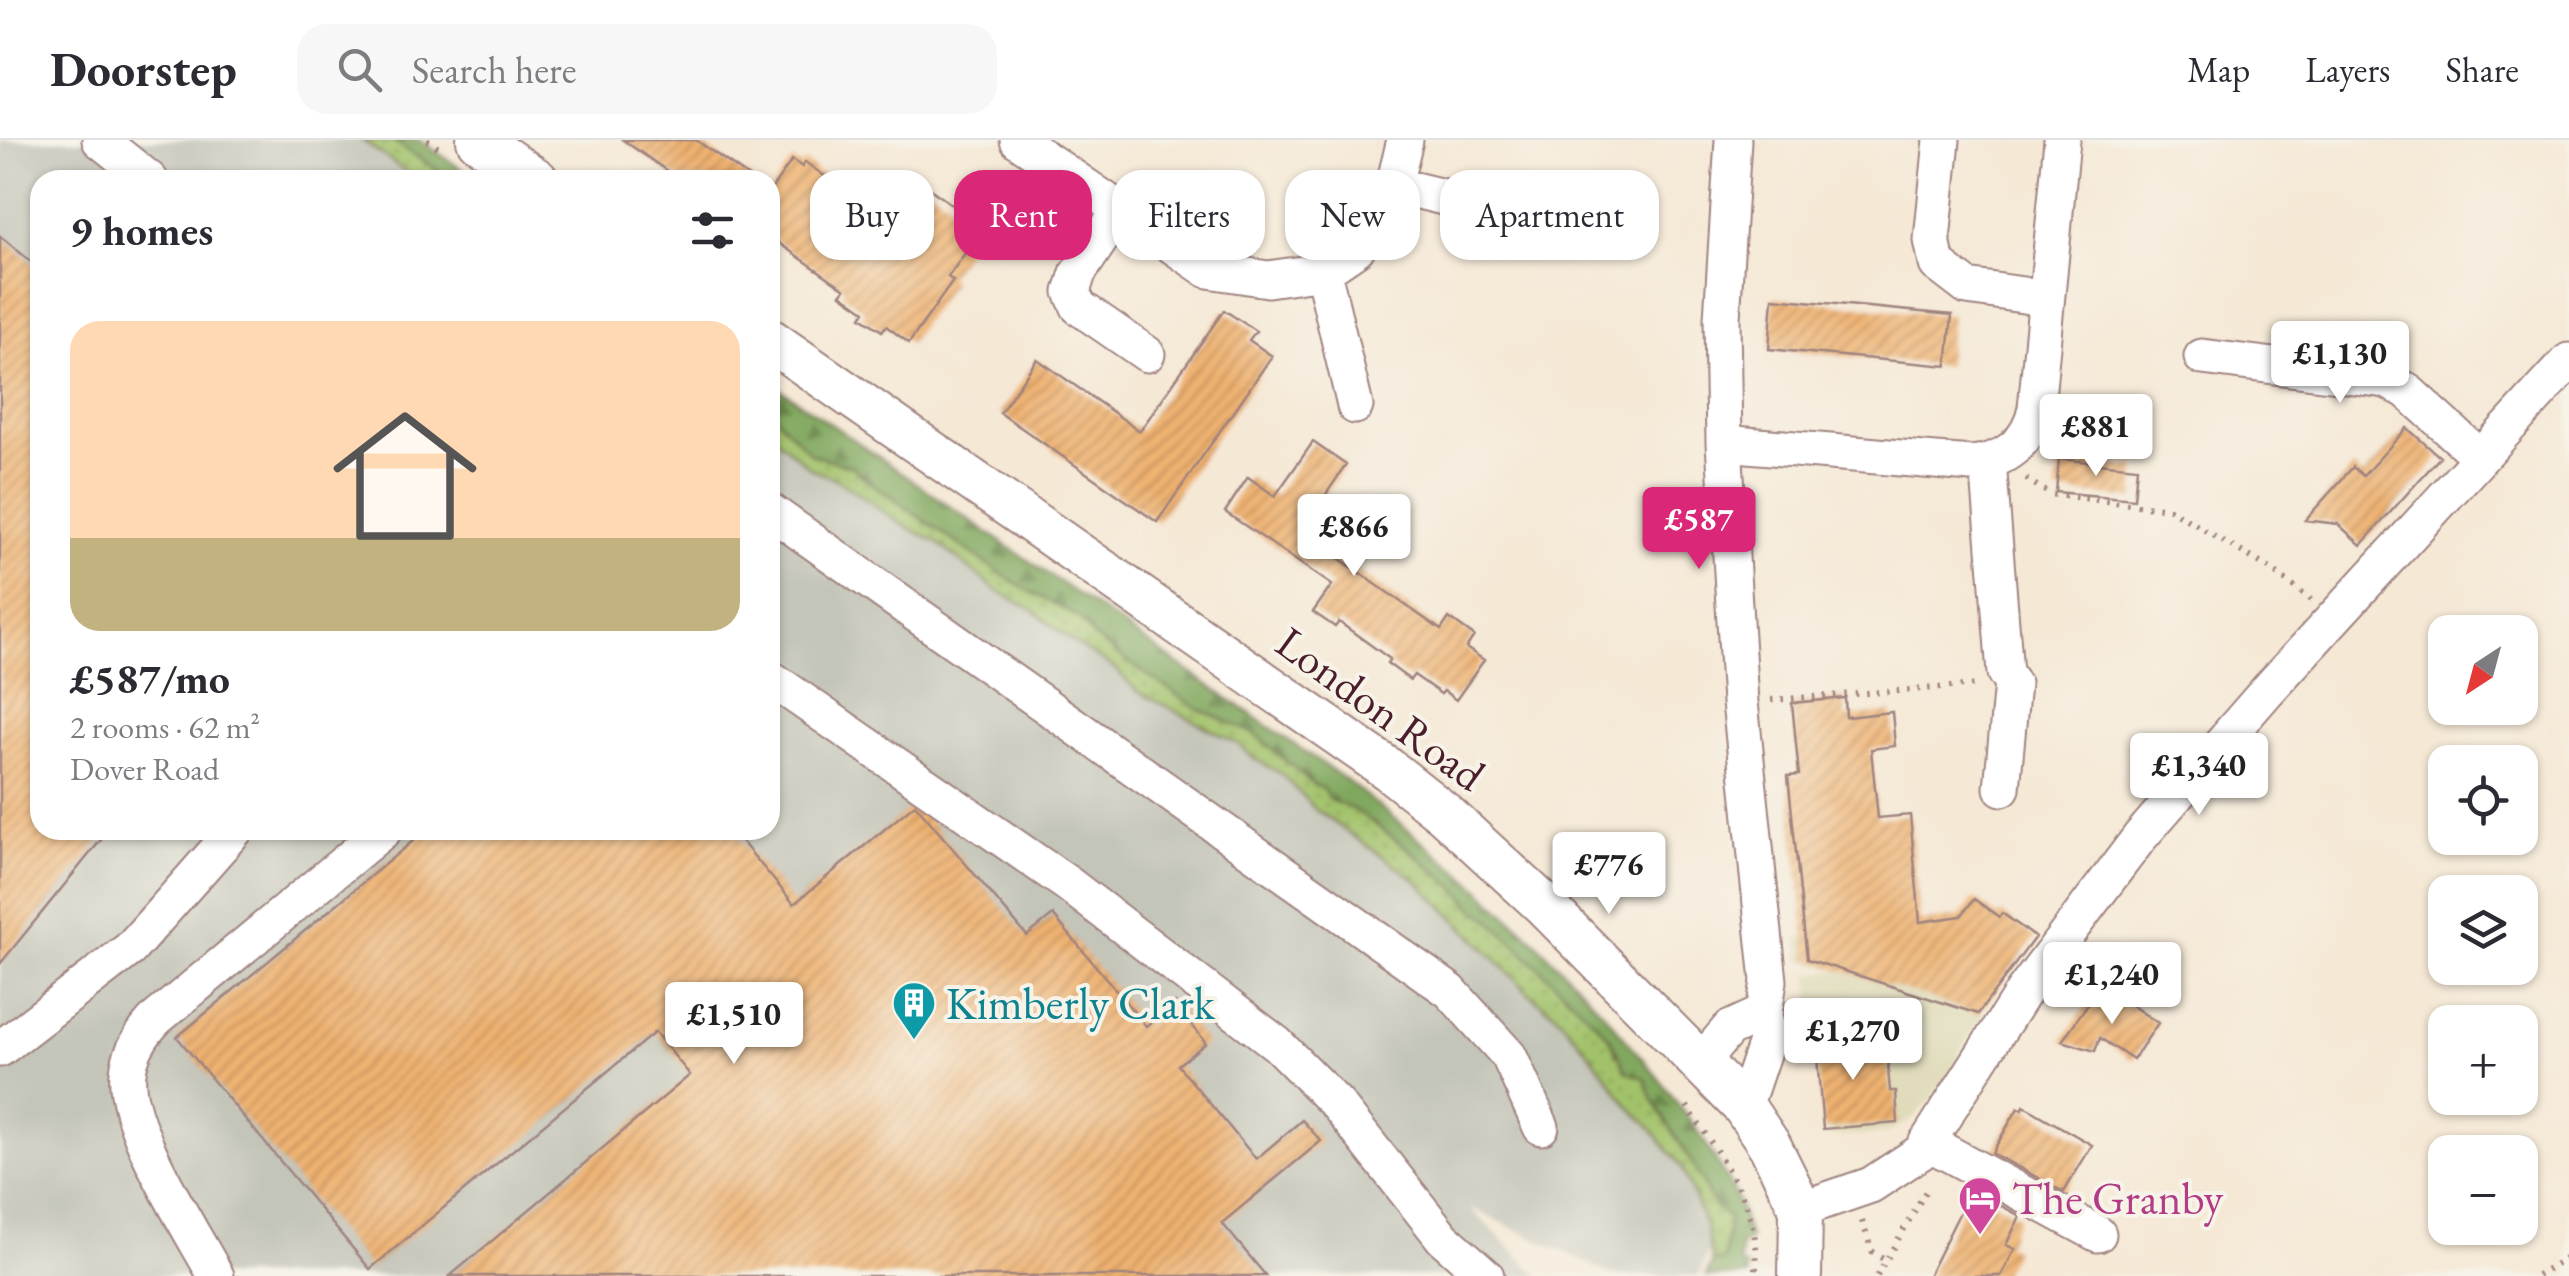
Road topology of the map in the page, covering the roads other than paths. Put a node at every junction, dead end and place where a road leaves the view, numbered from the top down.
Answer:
1 (100, 140) edge
2 (478, 140) edge
3 (1018, 140) edge
4 (1405, 140) edge
5 (1733, 140) edge
6 (1942, 140) edge
7 (2062, 140) edge
8 (138, 170) edge
9 (522, 170) edge
10 (1398, 170) edge
11 (1112, 205) edge
12 (1112, 222) edge
13 (1193, 260) edge
14 (1340, 260) edge
15 (1323, 272) junction
16 (2044, 298) junction
17 (780, 347) edge
18 (1147, 354) dead end
19 (2202, 358) dead end
20 (2569, 361) edge
21 (1355, 406) dead end
22 (1724, 442) junction
23 (2479, 456) junction
24 (1992, 461) junction
25 (780, 518) edge
26 (780, 685) edge
27 (2002, 788) dead end
28 (225, 840) edge
29 (372, 840) edge
30 (1764, 1013) junction
31 (0, 1049) edge
32 (1689, 1077) junction
33 (1744, 1107) junction
34 (1541, 1128) dead end
35 (1927, 1142) junction
36 (1802, 1209) junction
37 (2098, 1234) dead end
38 (216, 1276) edge
39 (1486, 1276) edge
40 (1800, 1276) edge

1 - 8 street
2 - 9 main road
3 - 11 street
4 - 10 street
5 - 22 street
6 - 16 street
7 - 16 street
12 - 18 street
13 - 15 street
14 - 15 street
15 - 21 street
16 - 24 street
17 - 32 main road, London Road
19 - 23 street
20 - 23 street
22 - 24 street
22 - 30 street
23 - 35 street
24 - 27 street
25 - 34 street
26 - 39 street
28 - 31 street
29 - 38 street
30 - 32 street
30 - 33 street
32 - 33 main road, London Road
33 - 36 main road, London Road
35 - 36 street
35 - 37 street
36 - 40 main road

